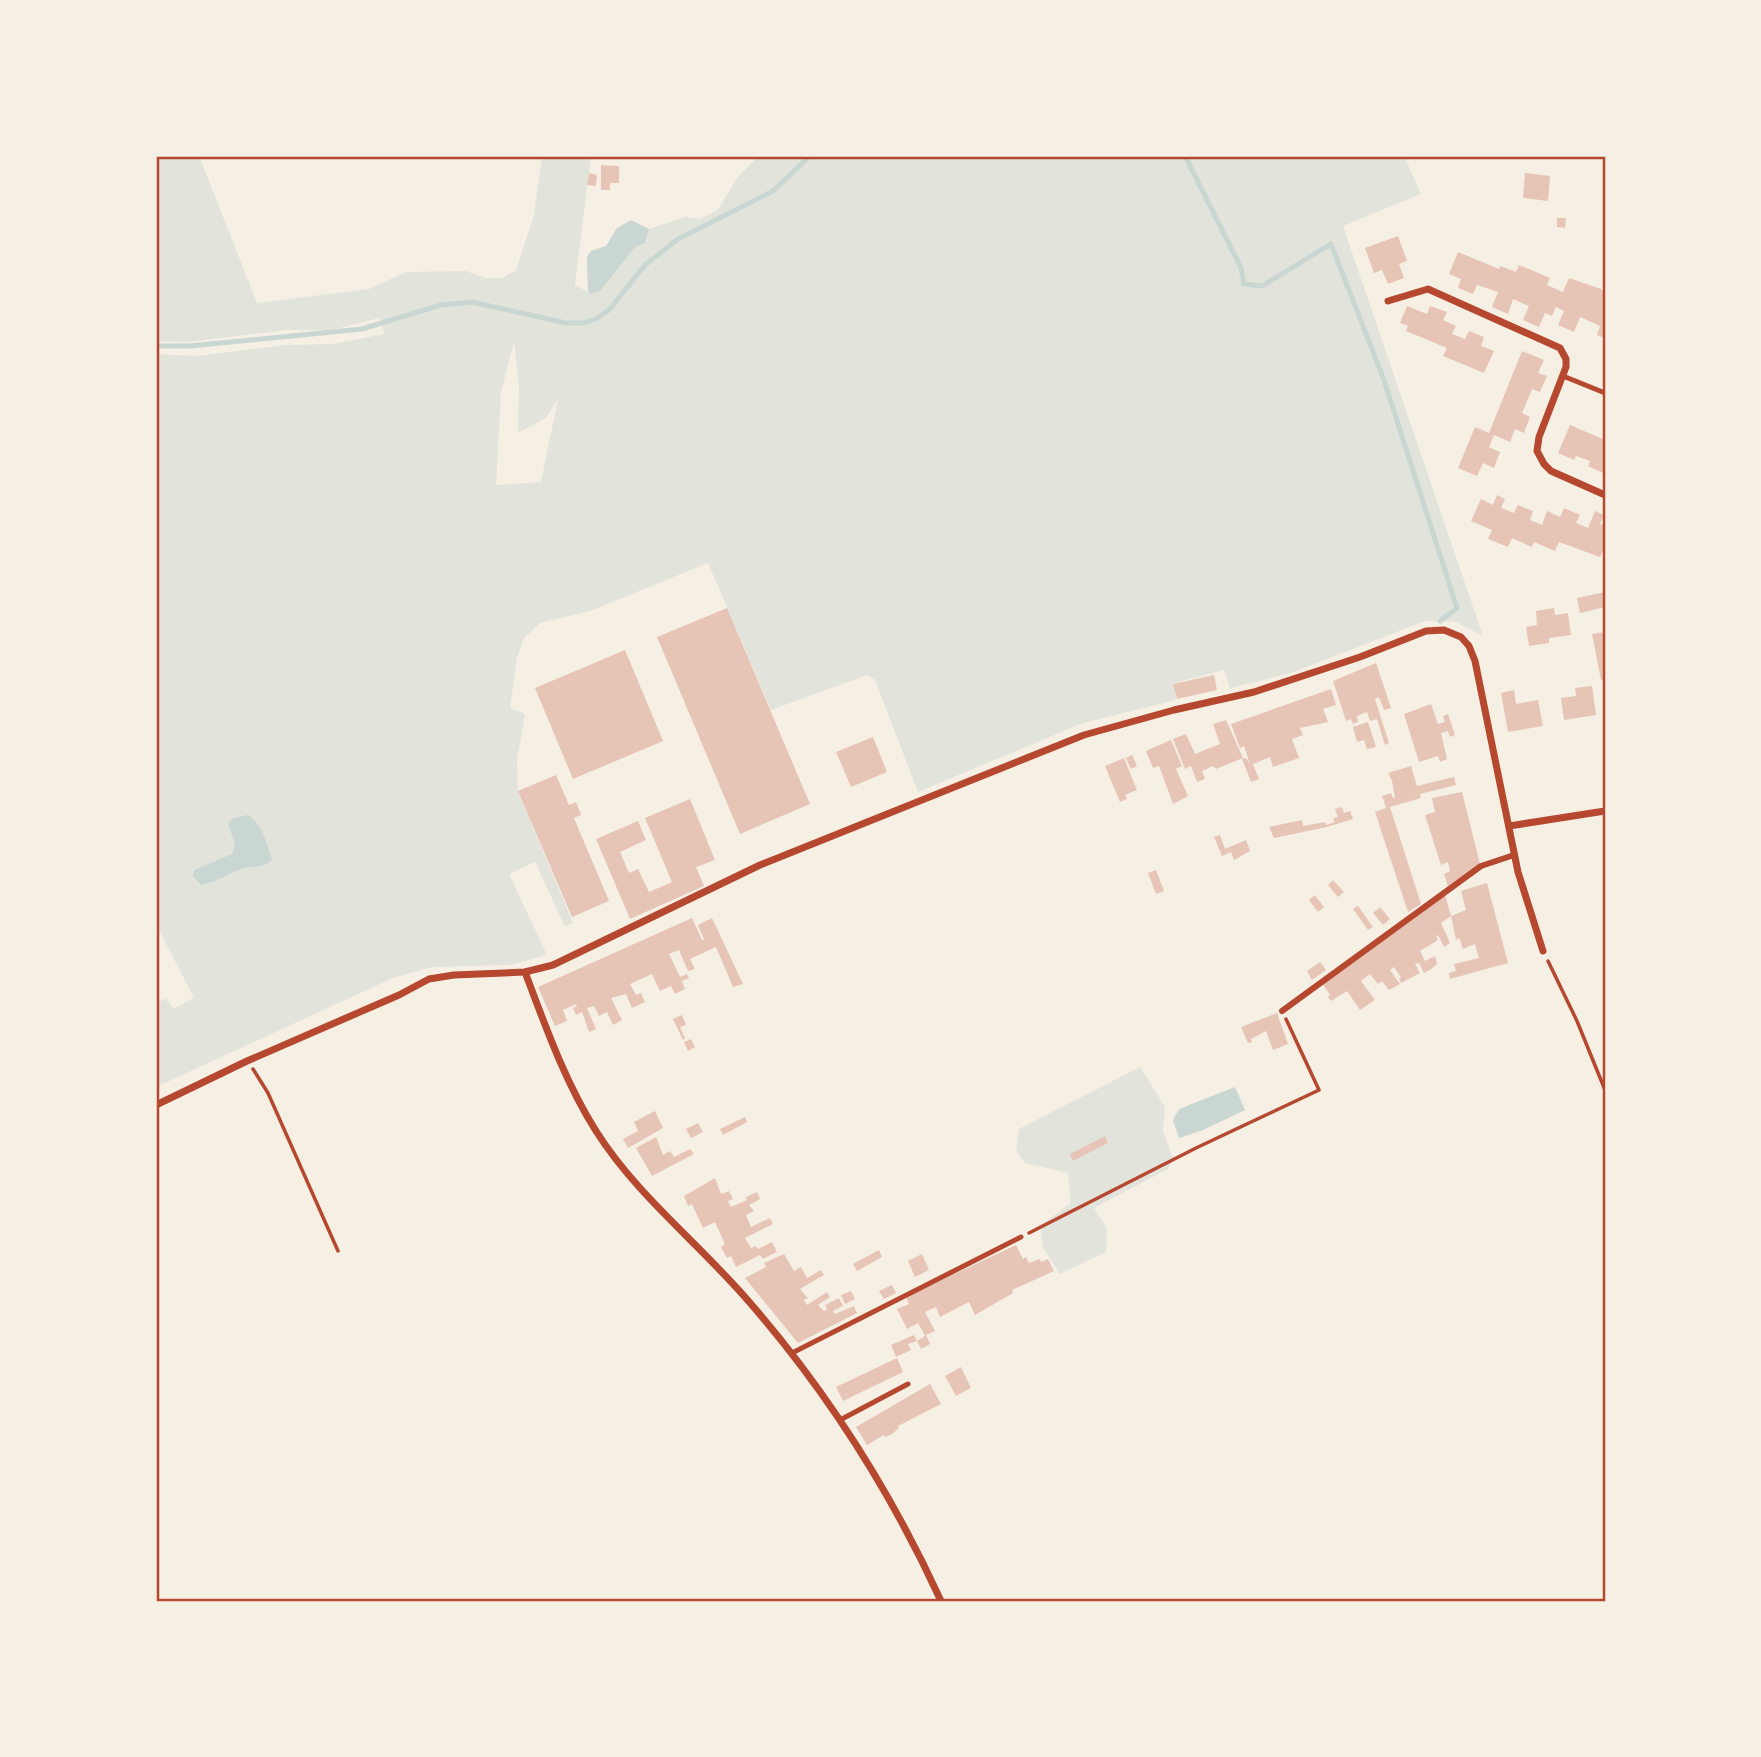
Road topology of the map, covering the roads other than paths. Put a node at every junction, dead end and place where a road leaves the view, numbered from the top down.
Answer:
1 (1388, 300) dead end
2 (1563, 376) junction
3 (1605, 393) edge
4 (1605, 495) edge
5 (1605, 811) edge
6 (1509, 827) junction
7 (1514, 855) junction
8 (1543, 951) road end
9 (524, 972) junction
10 (1282, 1011) road end
11 (156, 1105) edge
12 (1021, 1237) road end
13 (792, 1353) junction
14 (908, 1384) dead end
15 (840, 1420) junction
16 (941, 1601) edge

1 - 2 street
2 - 3 lane
2 - 4 street
5 - 6 street
6 - 7 street
6 - 9 street
7 - 8 street
7 - 10 street
9 - 11 street
9 - 13 street
12 - 13 lane
13 - 15 street
14 - 15 lane
15 - 16 street

